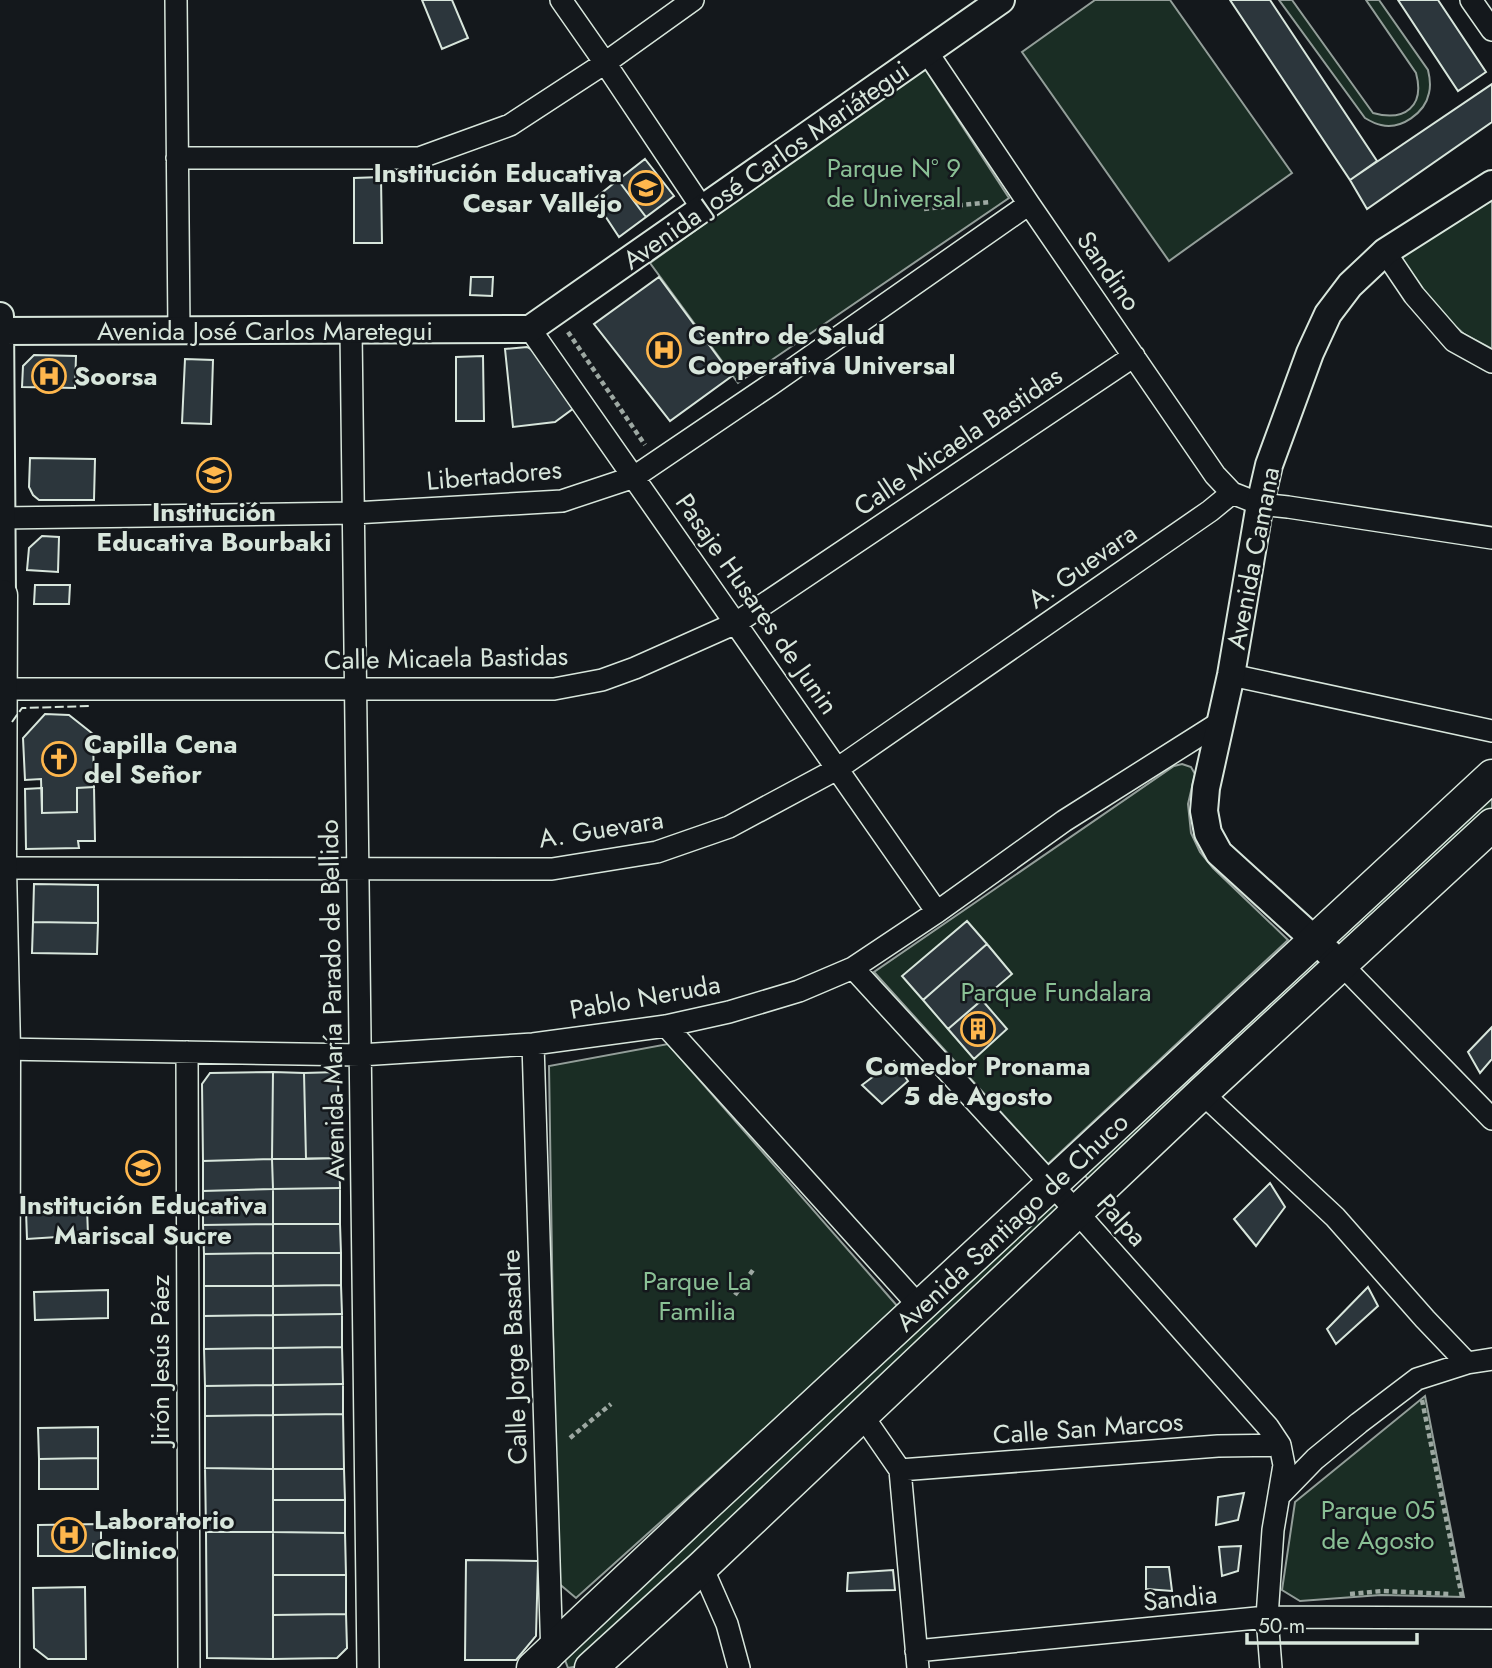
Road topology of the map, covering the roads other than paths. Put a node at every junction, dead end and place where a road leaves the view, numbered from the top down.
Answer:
1 (176, 0) edge
2 (561, 0) edge
3 (693, 0) edge
4 (1001, 0) edge
5 (1471, 0) edge
6 (1492, 30) edge
7 (927, 52) junction
8 (605, 62) junction
9 (177, 158) junction
10 (1492, 184) edge
11 (1029, 204) junction
12 (702, 208) junction
13 (1385, 252) junction
14 (0, 314) edge
15 (530, 329) junction
16 (0, 331) edge
17 (179, 331) junction
18 (351, 331) junction
19 (1134, 356) junction
20 (1492, 362) edge
21 (634, 477) junction
22 (1232, 493) junction
23 (1260, 504) junction
24 (354, 513) junction
25 (1, 518) edge
26 (1492, 538) edge
27 (1, 595) edge
28 (736, 624) junction
29 (1, 649) edge
30 (1231, 675) junction
31 (356, 688) junction
32 (1, 689) edge
33 (1219, 723) junction
34 (1492, 730) edge
35 (837, 769) junction
36 (1492, 776) edge
37 (1492, 825) edge
38 (358, 867) junction
39 (1, 868) edge
40 (937, 912) junction
41 (1315, 940) junction
42 (1340, 964) junction
43 (853, 968) junction
44 (666, 1026) junction
45 (533, 1044) junction
46 (2, 1049) edge
47 (187, 1052) junction
48 (360, 1055) junction
49 (1202, 1093) junction
50 (1492, 1119) edge
51 (1051, 1185) junction
52 (1076, 1211) junction
53 (920, 1307) junction
54 (1492, 1359) edge
55 (1468, 1363) junction
56 (862, 1415) junction
57 (1280, 1445) junction
58 (900, 1469) junction
59 (1279, 1496) junction
60 (702, 1567) junction
61 (1267, 1617) junction
62 (1492, 1618) edge
63 (917, 1660) edge
64 (545, 1662) edge
65 (5, 1665) edge
66 (189, 1668) edge
67 (368, 1668) edge
68 (591, 1668) edge
69 (739, 1668) edge
70 (1271, 1668) edge

1 - 9 street
2 - 8 street
3 - 8 street
4 - 7 street, Avenida José Carlos Mariátegui
5 - 6 street
7 - 11 street, Sandino
7 - 12 street, Avenida José Carlos Mariátegui
8 - 9 street
8 - 12 street
9 - 17 street
10 - 13 street, Avenida Camana
11 - 19 street, Sandino
11 - 21 street, Libertadores
12 - 15 street, Avenida José Carlos Mariátegui
13 - 20 street
13 - 23 street, Avenida Camana
14 - 16 street
15 - 18 street, Avenida José Carlos Maretegui
15 - 21 street, Pasaje Husares de Junin
16 - 17 street, Avenida José Carlos Maretegui
16 - 25 street
17 - 18 street, Avenida José Carlos Maretegui
18 - 24 street, Avenida María Parado de Bellido
19 - 22 street, Sandino
19 - 28 street, Calle Micaela Bastidas
21 - 24 street, Libertadores
21 - 28 street, Pasaje Husares de Junin
22 - 23 street, Sandino
22 - 35 street, A. Guevara
23 - 26 street, Sandino
23 - 30 street, Avenida Camana
24 - 25 street, Libertadores
24 - 31 street, Avenida María Parado de Bellido
25 - 27 street
27 - 29 main road
28 - 31 street, Calle Micaela Bastidas
28 - 35 street, Pasaje Husares de Junin
29 - 32 main road
30 - 33 street, Avenida Camana
30 - 34 street
31 - 32 street, Calle Micaela Bastidas
31 - 38 street, Avenida María Parado de Bellido
32 - 39 main road
33 - 40 street, Pablo Neruda
33 - 41 street, Avenida Camana
35 - 38 street, A. Guevara
35 - 40 street, Pasaje Husares de Junin
36 - 41 main road, Avenida Santiago de Chuco
37 - 42 main road, Avenida Santiago de Chuco
38 - 39 street, A. Guevara
38 - 48 street, Avenida María Parado de Bellido
39 - 46 main road
40 - 43 street, Pablo Neruda
41 - 42 street, Avenida Camana
41 - 51 main road, Avenida Santiago de Chuco
42 - 49 main road, Avenida Santiago de Chuco
42 - 50 street
43 - 44 street, Pablo Neruda
43 - 51 street, Palpa
44 - 45 street, Pablo Neruda
44 - 53 street
45 - 48 street, Pablo Neruda
45 - 64 street, Calle Jorge Basadre
46 - 47 street, Pablo Neruda
46 - 65 main road
47 - 48 street, Pablo Neruda
47 - 66 street, Jirón Jesús Páez
48 - 67 street, Avenida María Parado de Bellido
49 - 52 main road, Avenida Santiago de Chuco
49 - 55 street
51 - 52 street, Palpa
51 - 53 main road, Avenida Santiago de Chuco
52 - 56 main road, Avenida Santiago de Chuco
52 - 57 street, Palpa
53 - 64 main road, Avenida Santiago de Chuco
54 - 55 street
55 - 59 street
56 - 58 street
56 - 60 main road, Avenida Santiago de Chuco
57 - 58 street, Calle San Marcos
57 - 59 street
58 - 63 street
59 - 61 street
60 - 68 main road, Avenida Santiago de Chuco
60 - 69 street
61 - 62 street, Sandia
61 - 63 street, Sandia
61 - 70 street

